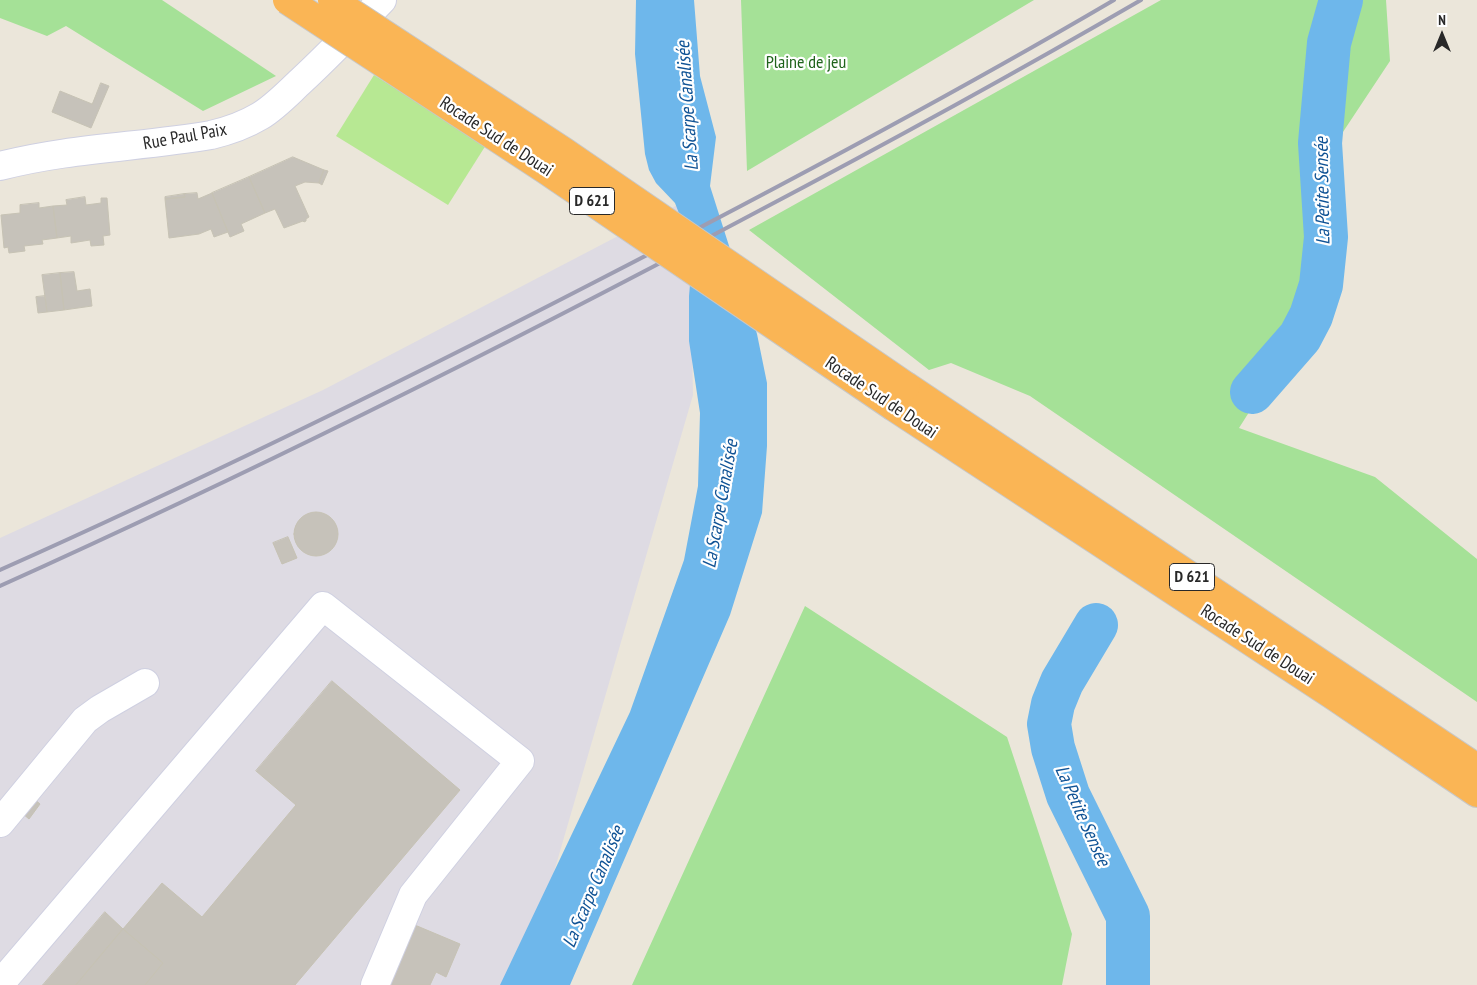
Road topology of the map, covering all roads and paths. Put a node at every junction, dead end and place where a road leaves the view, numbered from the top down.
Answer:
1 (287, 0) edge
2 (332, 0) edge
3 (382, 0) edge
4 (0, 166) edge
5 (900, 397) junction
6 (145, 683) dead end
7 (1477, 768) edge
8 (1477, 793) edge
9 (0, 823) edge
10 (0, 984) edge
11 (375, 985) edge

1 - 5 highway, Rocade Sud de Douai / D 621, bridge
2 - 5 highway, Rocade Sud de Douai / D 621, bridge
3 - 4 street, Rue Paul Paix
5 - 7 highway, Rocade Sud de Douai / D 621
5 - 8 highway, Rocade Sud de Douai / D 621
6 - 9 street
10 - 11 street

